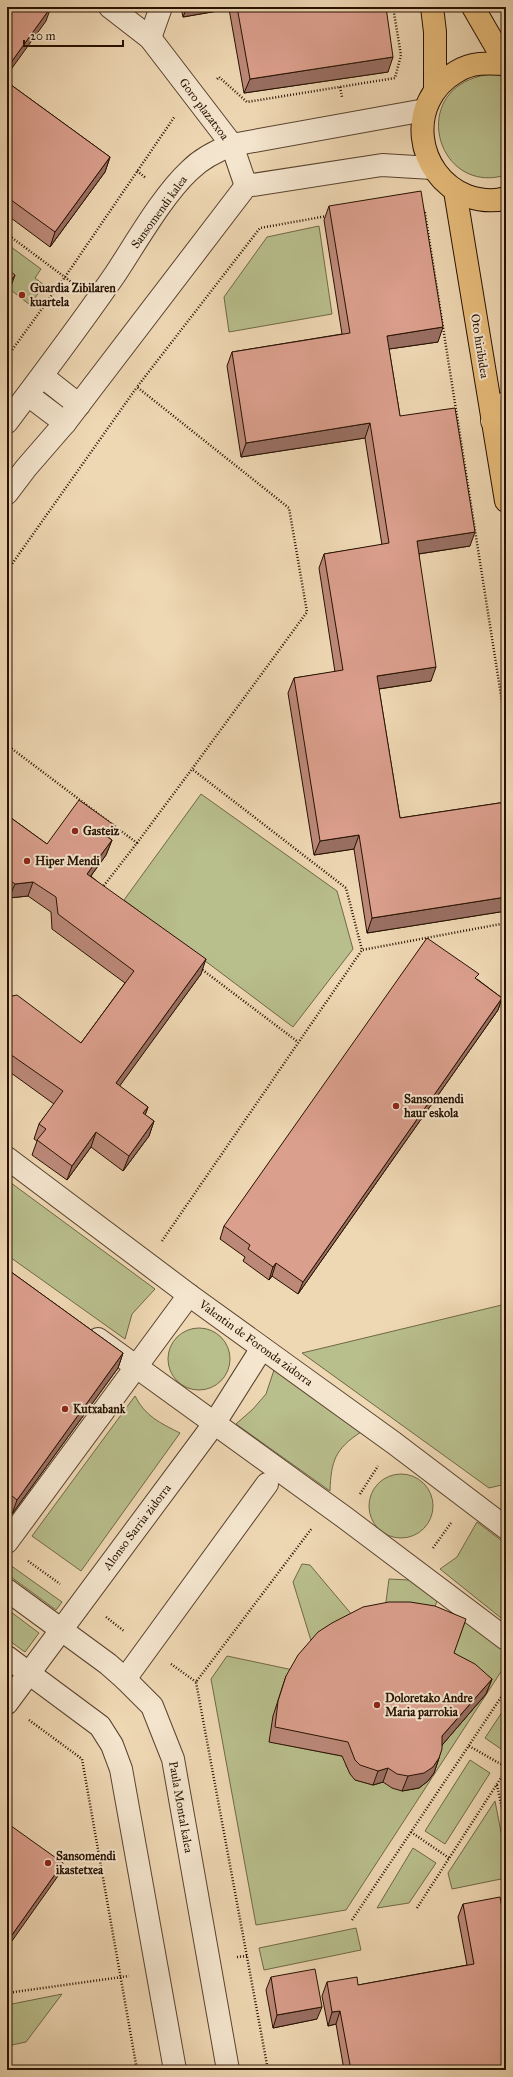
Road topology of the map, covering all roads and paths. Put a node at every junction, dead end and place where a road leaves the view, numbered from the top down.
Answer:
1 (110, 7) edge
2 (161, 7) edge
3 (393, 7) edge
4 (432, 7) edge
5 (473, 7) edge
6 (150, 38) junction
7 (506, 64) edge
8 (213, 82) dead end
9 (435, 89) junction
10 (425, 110) junction
11 (176, 113) dead end
12 (232, 145) junction
13 (432, 168) junction
14 (246, 186) junction
15 (455, 191) junction
16 (506, 198) edge
17 (421, 207) edge
18 (335, 214) edge
19 (7, 234) edge
20 (65, 277) junction
21 (97, 300) junction
22 (7, 357) edge
23 (42, 376) junction
24 (138, 387) junction
25 (28, 394) junction
26 (506, 403) edge
27 (79, 405) junction
28 (7, 422) edge
29 (65, 423) junction
30 (499, 425) edge
31 (7, 493) edge
32 (506, 501) edge
33 (7, 571) edge
34 (506, 727) edge
35 (7, 745) edge
36 (192, 769) junction
37 (137, 842) junction
38 (99, 892) edge
39 (506, 923) edge
40 (362, 950) junction
41 (199, 967) edge
42 (298, 1042) junction
43 (7, 1158) edge
44 (147, 1262) junction
45 (189, 1295) junction
46 (81, 1327) edge
47 (262, 1348) junction
48 (137, 1368) junction
49 (214, 1424) junction
50 (394, 1443) junction
51 (267, 1484) dead end
52 (468, 1500) junction
53 (336, 1512) junction
54 (506, 1528) edge
55 (7, 1542) edge
56 (416, 1571) junction
57 (7, 1590) edge
58 (62, 1630) junction
59 (506, 1639) edge
60 (7, 1657) edge
61 (29, 1674) junction
62 (125, 1679) junction
63 (506, 1690) edge
64 (7, 1703) edge
65 (26, 1718) dead end
66 (469, 1746) junction
67 (506, 1767) edge
68 (506, 1770) edge
69 (497, 1784) junction
70 (506, 1828) edge
71 (411, 1832) junction
72 (449, 1858) junction
73 (417, 1908) dead end
74 (352, 1920) dead end
75 (137, 2070) edge
76 (175, 2070) edge
77 (228, 2070) edge
78 (268, 2070) edge

1 - 6 street, Goro plazatxoa
2 - 6 street
3 - 8 path
4 - 9 main road
5 - 7 main road
6 - 12 street, Goro plazatxoa
7 - 9 main road
9 - 10 main road
10 - 12 street, Sansomendi kalea
10 - 13 main road
11 - 20 path
12 - 14 street, Goro plazatxoa
12 - 21 street, Sansomendi kalea
13 - 14 street
13 - 15 main road
14 - 27 street
15 - 16 main road
15 - 30 main road, Oto hiribidea
17 - 34 path
18 - 24 path
19 - 20 path
20 - 21 path
20 - 22 path
21 - 23 street, Sansomendi kalea
23 - 25 street, Sansomendi kalea
23 - 27 street
24 - 33 path
24 - 36 path
25 - 28 street, Sansomendi kalea
25 - 29 street
26 - 30 street
27 - 29 street
29 - 31 street
30 - 32 main road, Oto hiribidea
35 - 37 path
36 - 37 path
36 - 40 path
37 - 38 path
39 - 40 path
40 - 42 path
41 - 42 path
42 - 44 path
43 - 44 street, Valentin de Foronda zidorra
44 - 45 street, Valentin de Foronda zidorra
45 - 47 street, Valentin de Foronda zidorra
45 - 48 street
46 - 48 street
47 - 49 street, Alonso Sarria zidorra
47 - 50 street, Valentin de Foronda zidorra
48 - 49 street
48 - 55 street
49 - 53 street
49 - 58 street, Alonso Sarria zidorra
50 - 52 street, Valentin de Foronda zidorra
50 - 53 path
51 - 62 street
52 - 54 street, Valentin de Foronda zidorra
52 - 56 path
53 - 56 street
53 - 78 path
56 - 59 street
57 - 58 street, Paula Montal kalea
58 - 61 street, Alonso Sarria zidorra
58 - 62 street, Paula Montal kalea
60 - 61 street
61 - 64 street, Alonso Sarria zidorra
61 - 76 street
62 - 77 street, Paula Montal kalea
63 - 66 path
65 - 75 path
66 - 67 path
66 - 71 path
68 - 69 path
69 - 70 path
69 - 72 path
71 - 72 path
71 - 74 path
72 - 73 path

